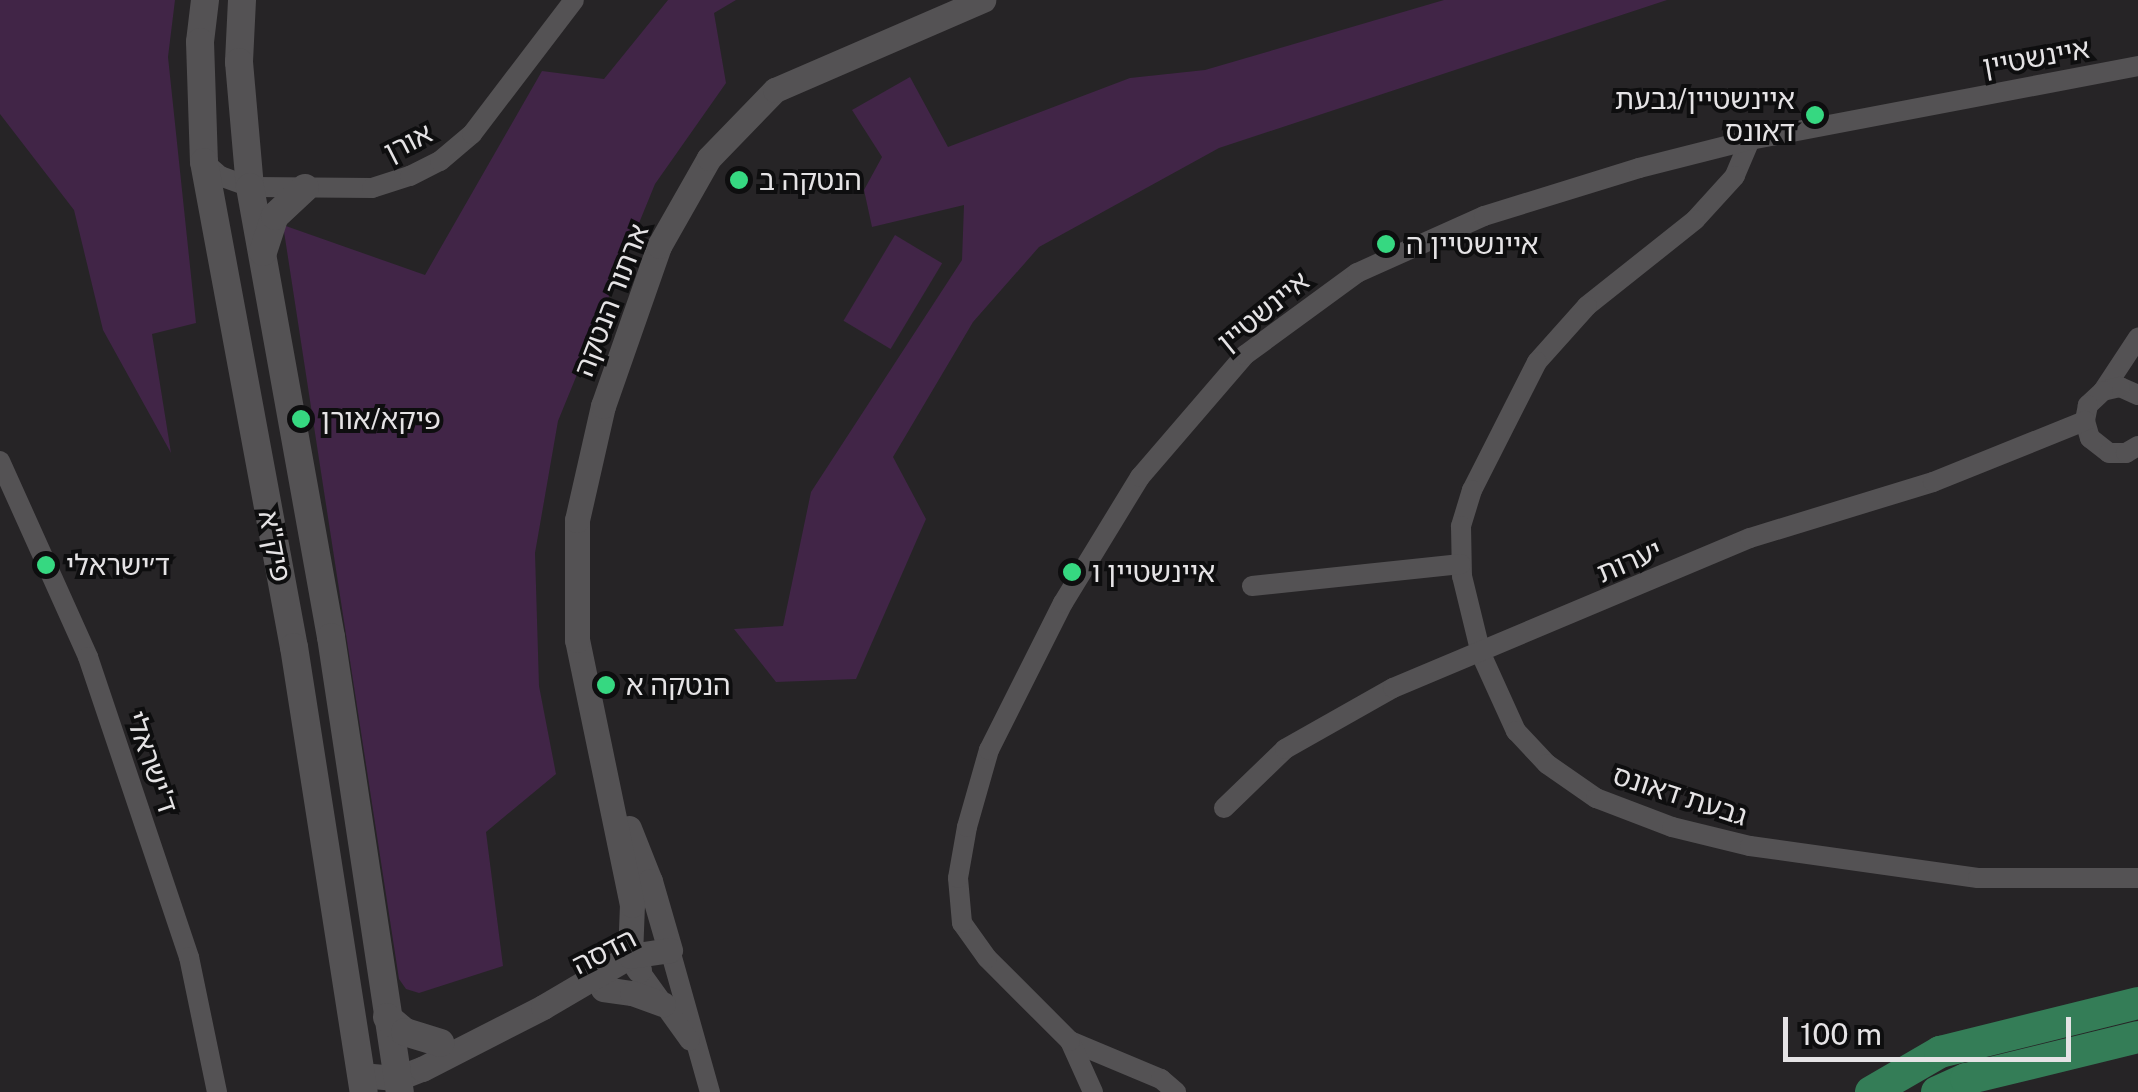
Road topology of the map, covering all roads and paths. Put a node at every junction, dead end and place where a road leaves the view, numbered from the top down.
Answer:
1 (204, 0) edge
2 (242, 0) edge
3 (574, 0) edge
4 (984, 0) edge
5 (2138, 66) edge
6 (1750, 140) junction
7 (204, 162) junction
8 (250, 187) junction
9 (305, 188) junction
10 (262, 253) junction
11 (2138, 338) edge
12 (2103, 391) junction
13 (2138, 395) edge
14 (2085, 421) junction
15 (2134, 454) edge
16 (0, 461) edge
17 (1461, 564) junction
18 (1252, 586) dead end
19 (1481, 654) junction
20 (610, 786) junction
21 (1224, 808) dead end
22 (2138, 878) edge
23 (670, 950) junction
24 (634, 963) junction
25 (603, 989) junction
26 (2138, 1003) edge
27 (663, 1004) junction
28 (543, 1008) junction
29 (387, 1017) junction
30 (477, 1038) junction
31 (2138, 1038) edge
32 (1070, 1041) junction
33 (440, 1044) junction
34 (696, 1048) junction
35 (397, 1075) edge
36 (362, 1083) edge
37 (217, 1092) edge
38 (710, 1092) edge
39 (1093, 1092) edge
40 (1176, 1092) edge
41 (1871, 1092) edge
42 (1937, 1092) edge

1 - 7 main road, פיק"א
2 - 8 main road, פיק"א
3 - 9 street, אורן
4 - 20 street, ארתור הנטקה
5 - 6 street, איינשטיין
6 - 17 street, גבעת דאונס
6 - 32 street, איינשטיין
7 - 8 street, אורן
7 - 36 main road, פיק"א
8 - 9 street, אורן
8 - 10 main road, פיק"א
9 - 10 main road
10 - 29 main road, פיק"א
11 - 12 street
12 - 13 street
12 - 14 street
14 - 15 street
14 - 19 street, יערות
16 - 37 street, ד'ישראלי
17 - 18 street
17 - 19 street, גבעת דאונס
19 - 21 street, יערות
19 - 22 street, גבעת דאונס
20 - 23 street, ארתור הנטקה
20 - 24 street, ארתור הנטקה
23 - 24 street, הדסה
23 - 34 street, ארתור הנטקה
24 - 25 street, הדסה
24 - 27 street, ארתור הנטקה
24 - 28 street, הדסה
25 - 27 street
25 - 28 street, הדסה
26 - 41 main road
27 - 34 street, ארתור הנטקה
28 - 30 street, הדסה
29 - 33 main road
29 - 35 main road, פיק"א
30 - 33 street, הדסה
30 - 35 street, הדסה
31 - 42 main road
32 - 39 street, איינשטיין
32 - 40 street
33 - 35 street, הדסה
34 - 38 street, ארתור הנטקה
35 - 36 street, הדסה

